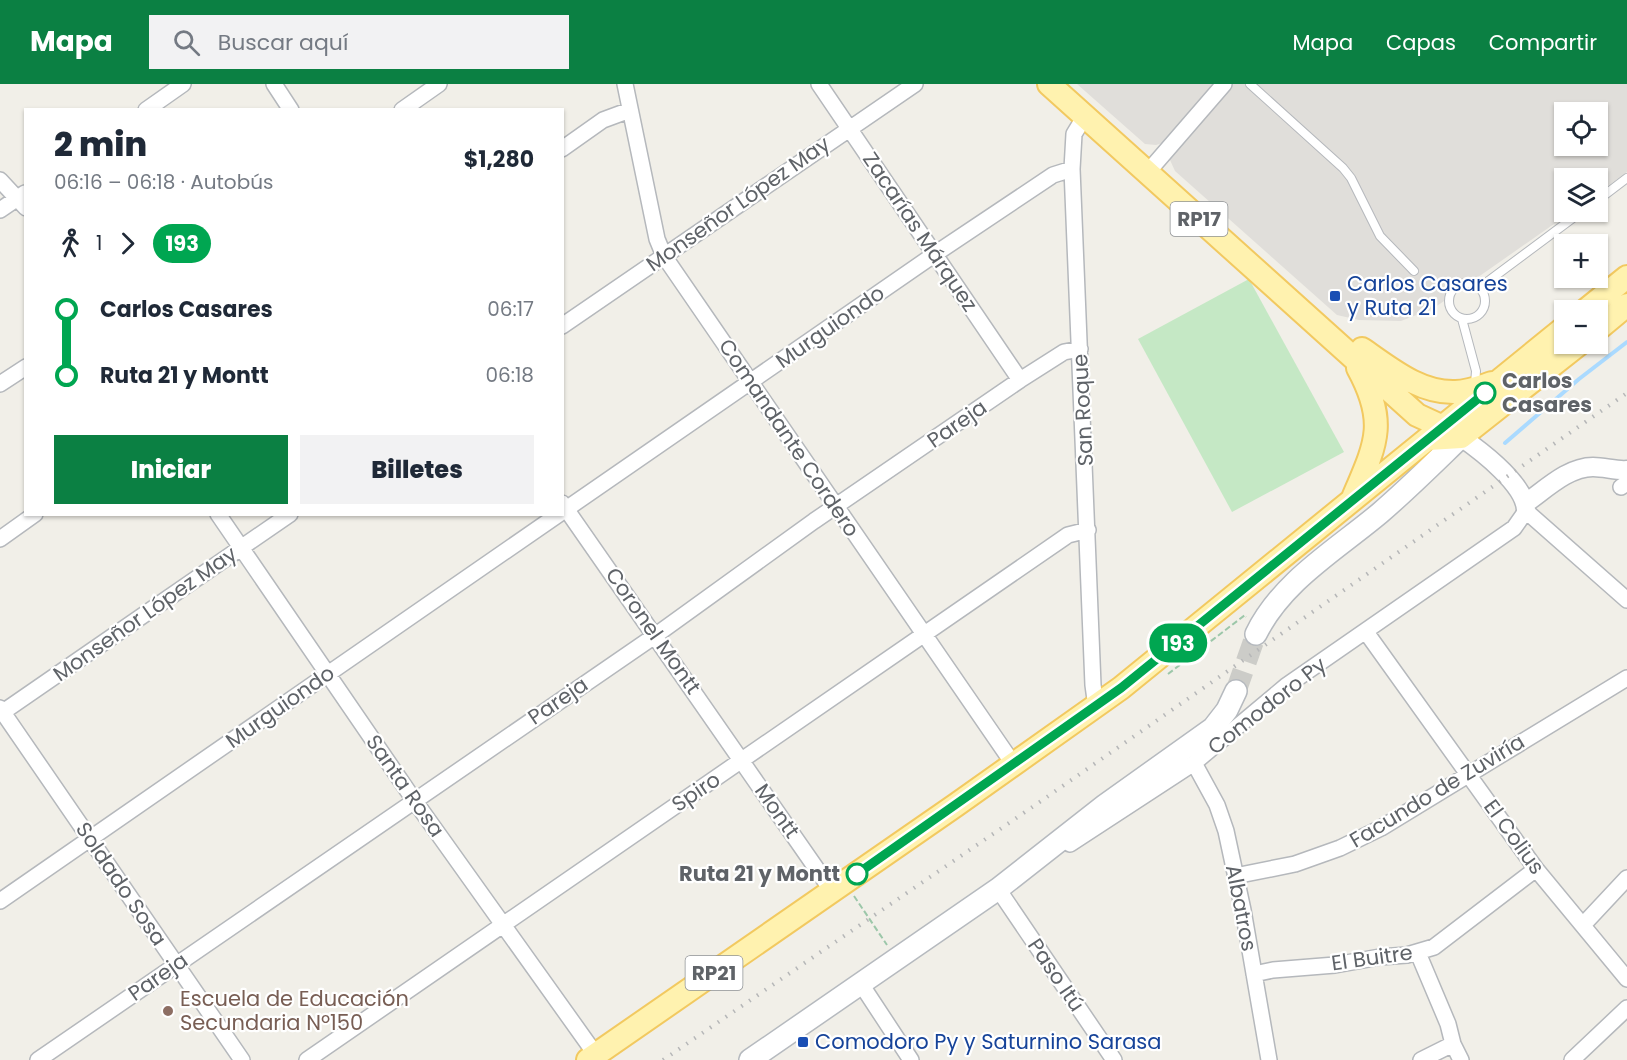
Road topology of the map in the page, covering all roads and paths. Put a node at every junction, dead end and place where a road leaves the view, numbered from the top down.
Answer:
1 (183, 84) edge
2 (274, 84) edge
3 (439, 84) edge
4 (625, 84) edge
5 (819, 84) edge
6 (915, 84) edge
7 (1049, 84) edge
8 (1067, 84) edge
9 (1224, 84) edge
10 (1250, 84) edge
11 (149, 108) edge
12 (290, 108) edge
13 (405, 108) edge
14 (630, 110) junction
15 (1085, 116) junction
16 (849, 128) junction
17 (564, 148) edge
18 (1151, 168) junction
19 (1072, 169) junction
20 (1627, 177) edge
21 (0, 180) edge
22 (1608, 192) edge
23 (23, 199) edge
24 (0, 210) edge
25 (1568, 222) edge
26 (935, 254) junction
27 (664, 256) junction
28 (1414, 271) dead end
29 (1627, 277) edge
30 (1479, 288) junction
31 (1598, 300) edge
32 (1627, 305) edge
33 (1462, 319) junction
34 (1608, 321) edge
35 (564, 325) edge
36 (1554, 336) edge
37 (1080, 348) junction
38 (1356, 351) junction
39 (1565, 354) edge
40 (24, 368) edge
41 (1020, 380) junction
42 (1502, 380) junction
43 (751, 383) junction
44 (0, 384) edge
45 (1474, 388) junction
46 (1444, 435) junction
47 (1625, 480) edge
48 (1352, 502) junction
49 (836, 507) junction
50 (1526, 507) junction
51 (564, 509) edge
52 (564, 511) edge
53 (32, 516) edge
54 (219, 516) edge
55 (287, 516) edge
56 (554, 516) edge
57 (1088, 530) junction
58 (0, 539) edge
59 (241, 548) junction
60 (1627, 600) edge
61 (1252, 627) joint
62 (1366, 632) junction
63 (656, 634) junction
64 (924, 634) junction
65 (1176, 669) dead end
66 (328, 674) junction
67 (1627, 678) edge
68 (1236, 691) tunnel mouth
69 (1096, 707) junction
70 (1, 712) edge
71 (742, 760) junction
72 (1194, 763) junction
73 (1014, 765) junction
74 (1469, 773) junction
75 (414, 800) junction
76 (90, 839) junction
77 (1536, 869) junction
78 (1235, 876) junction
79 (1627, 878) edge
80 (838, 887) junction
81 (998, 889) junction
82 (0, 901) edge
83 (504, 924) junction
84 (1583, 925) junction
85 (1418, 953) junction
86 (897, 960) junction
87 (176, 964) junction
88 (1254, 974) junction
89 (1627, 979) edge
90 (861, 984) junction
91 (1627, 1008) edge
92 (1453, 1044) junction
93 (592, 1057) edge
94 (758, 1058) edge
95 (38, 1060) edge
96 (242, 1060) edge
97 (307, 1060) edge
98 (911, 1060) edge
99 (1114, 1060) edge
100 (1269, 1060) edge
101 (1421, 1060) edge
102 (1461, 1060) edge
103 (1572, 1060) edge

1 - 11 street
2 - 12 street
3 - 13 street
4 - 14 street, Comandante Cordero
5 - 16 street, Zacarías Márquez
6 - 16 street, Monseñor López May
7 - 15 main road, RP17
8 - 18 main road, RP17
9 - 18 street
10 - 28 lane
14 - 17 street
14 - 27 street, Comandante Cordero
15 - 18 main road, RP17
15 - 19 street, San Roque
16 - 26 street, Zacarías Márquez
16 - 27 street, Monseñor López May
18 - 38 main road, RP17
19 - 26 street, Murguiondo
19 - 37 street, San Roque
20 - 22 lane
21 - 23 street
23 - 24 street
25 - 30 lane
26 - 41 street, Zacarías Márquez
26 - 43 street, Murguiondo
27 - 35 street, Monseñor López May
27 - 43 street, Comandante Cordero
29 - 31 main road
30 - 33 lane
30 - 33 lane
32 - 34 main road
33 - 45 lane
36 - 42 main road, RP21
37 - 41 street, Pareja
37 - 57 street, San Roque
38 - 45 main road, RP17
38 - 46 main road, RP17
38 - 48 main road, RP17
39 - 46 main road, RP21
40 - 44 street
41 - 49 street, Pareja
42 - 45 main road, RP17
42 - 46 main road, RP21
43 - 49 street, Comandante Cordero
43 - 51 street, Murguiondo
46 - 48 main road, RP21
46 - 50 street
46 - 61 main road
47 - 50 street, Comodoro Py
48 - 69 main road, RP21
49 - 63 street, Pareja
49 - 64 street, Comandante Cordero
50 - 60 street
50 - 62 street, Comodoro Py
52 - 63 street, Coronel Montt
53 - 58 street
54 - 59 street, Santa Rosa
55 - 59 street, Monseñor López May
56 - 66 street, Murguiondo
57 - 64 street, Spiro
57 - 69 street, San Roque
59 - 66 street, Santa Rosa
59 - 70 street, Monseñor López May
61 - 65 path
62 - 72 street, Comodoro Py
62 - 74 street, El Colius
63 - 71 street, Coronel Montt
63 - 75 street, Pareja
64 - 71 street, Spiro
64 - 73 street, Comandante Cordero
66 - 75 street, Santa Rosa
66 - 76 street, Murguiondo
67 - 74 street, Facundo de Zuviría
68 - 81 main road, Comodoro Py
69 - 73 main road, RP21
70 - 76 street, Soldado Sosa
71 - 80 street, Montt
71 - 83 street, Spiro
72 - 78 street, Albatros
72 - 81 street, Comodoro Py
73 - 80 main road, RP21
74 - 77 street, El Colius
74 - 78 street, Facundo de Zuviría
75 - 83 street, Santa Rosa
75 - 87 street, Pareja
76 - 82 street, Murguiondo
76 - 87 street, Soldado Sosa
77 - 84 street, El Colius
77 - 85 street, El Buitre
78 - 88 street, Albatros
79 - 84 street
80 - 86 path
80 - 93 main road, RP21
81 - 86 main road, Comodoro Py
81 - 99 street, Paso Itú
83 - 93 street, Santa Rosa
83 - 97 street, Spiro
84 - 89 street, El Colius
85 - 88 street, El Buitre
85 - 92 street
86 - 90 main road, Comodoro Py
87 - 95 street, Pareja
87 - 96 street, Soldado Sosa
88 - 100 street, Albatros
90 - 94 main road, Comodoro Py
90 - 98 street
91 - 103 street
92 - 101 street
92 - 102 street

